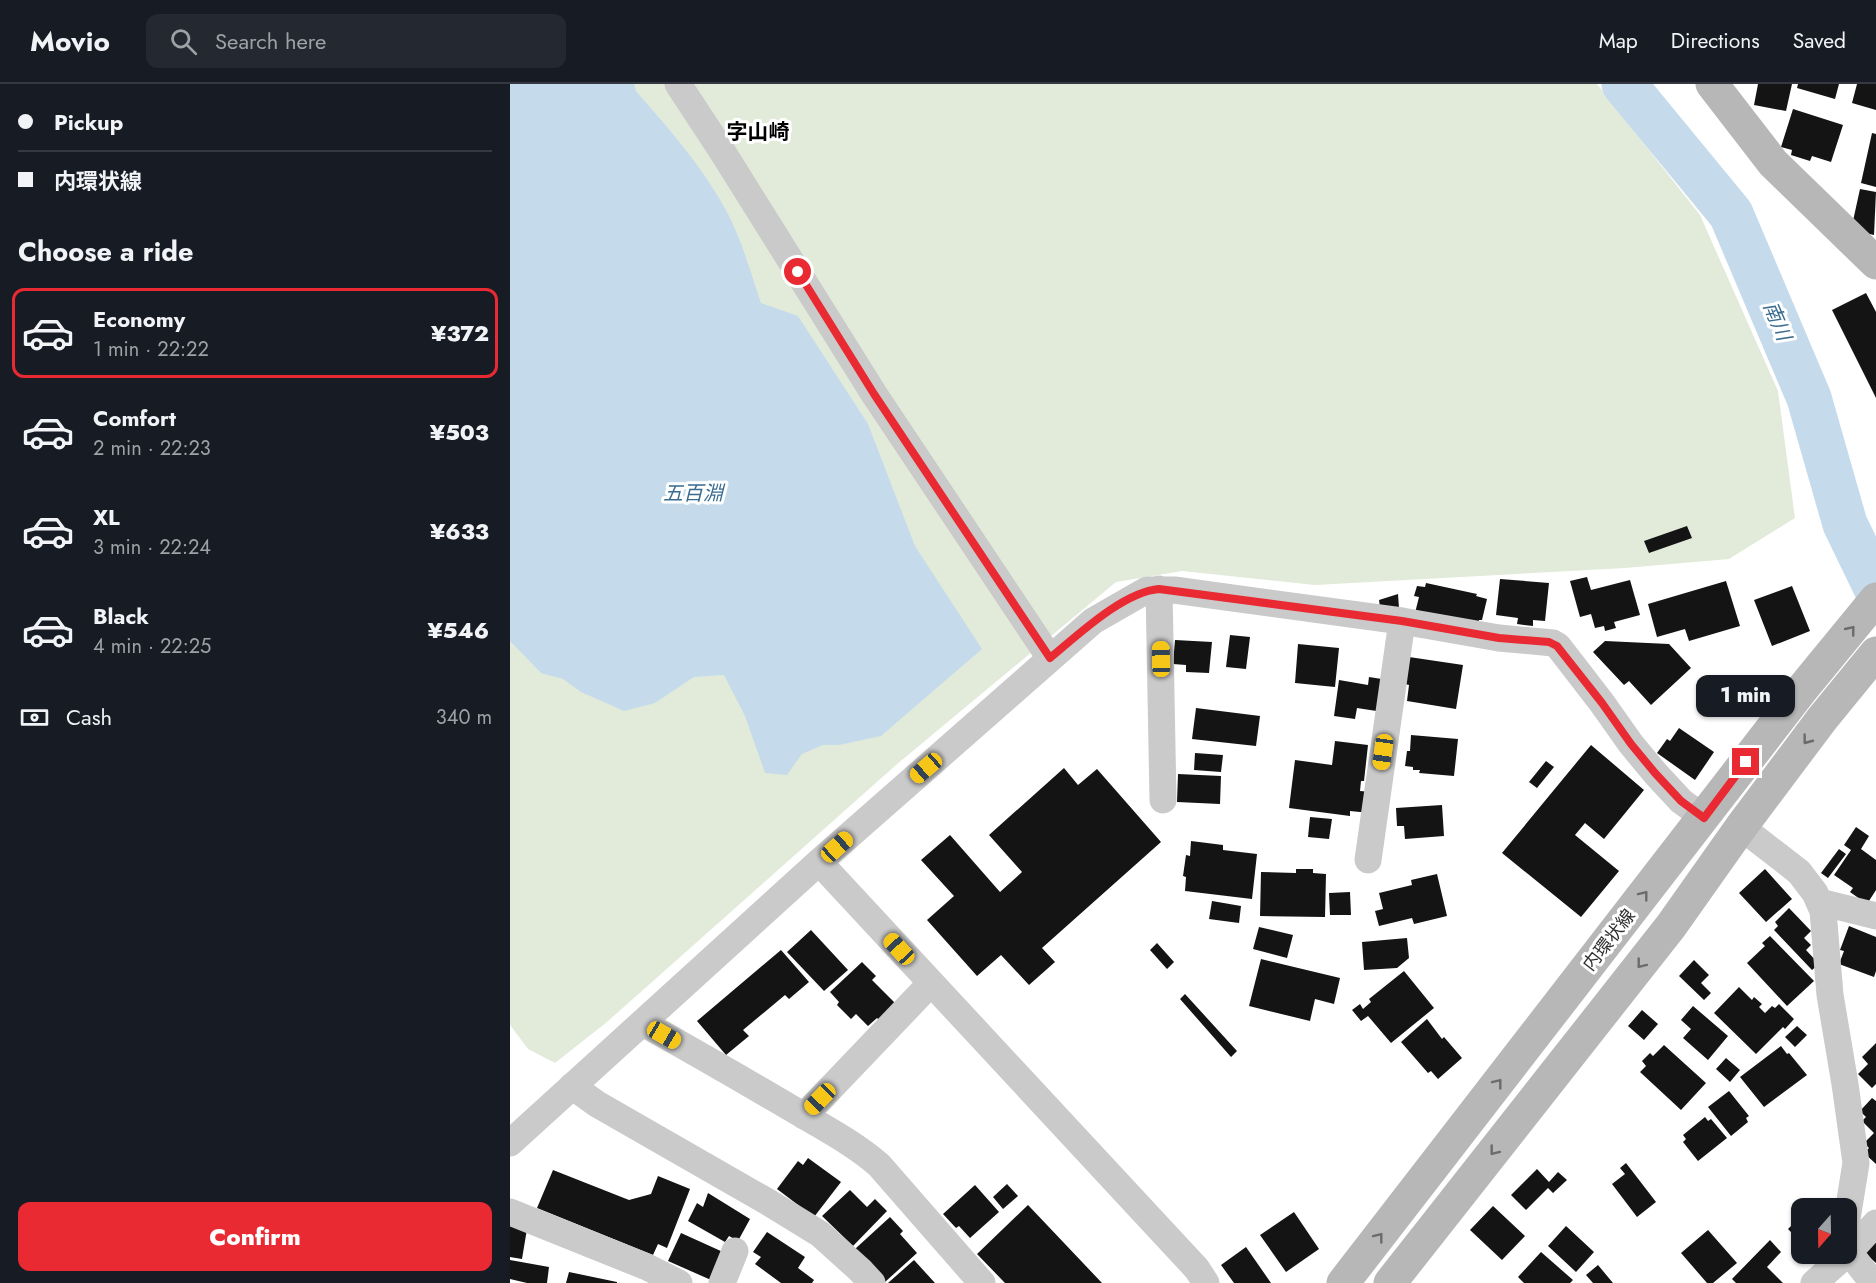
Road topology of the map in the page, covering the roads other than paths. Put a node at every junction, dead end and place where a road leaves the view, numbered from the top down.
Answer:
1 (678, 84) edge
2 (1712, 84) edge
3 (1876, 263) edge
4 (1159, 589) junction
5 (1876, 599) edge
6 (1402, 621) junction
7 (1876, 653) edge
8 (1050, 658) junction
9 (1163, 800) dead end
10 (1704, 818) junction
11 (1741, 827) junction
12 (1368, 860) dead end
13 (819, 862) junction
14 (1820, 902) junction
15 (1876, 916) edge
16 (931, 983) junction
17 (643, 1023) junction
18 (572, 1086) junction
19 (804, 1116) junction
20 (510, 1143) edge
21 (1852, 1198) edge
22 (510, 1212) edge
23 (1876, 1222) edge
24 (1857, 1231) edge
25 (735, 1251) dead end
26 (1857, 1254) edge
27 (1827, 1264) edge
28 (646, 1275) edge
29 (1193, 1278) edge
30 (679, 1283) edge
31 (722, 1283) edge
32 (872, 1283) edge
33 (982, 1283) edge
34 (1343, 1283) edge
35 (1390, 1283) edge
36 (1814, 1283) edge
37 (1873, 1283) edge

1 - 8 street
2 - 3 street
4 - 6 street
4 - 8 street
4 - 9 street
10 -> 5 street, 内環状線
6 - 10 street
6 - 12 street
7 -> 11 street
8 - 13 street
34 -> 10 street, 内環状線
11 - 14 street
11 -> 35 street
13 - 16 street
13 - 17 street
14 - 15 street
14 - 21 street
16 - 19 street
16 - 29 street
17 - 18 street
17 - 19 street
18 - 20 street
18 - 32 street
19 - 33 street
22 - 28 street
23 - 24 street
25 - 31 street
26 - 37 street
27 - 36 street
28 - 30 street

